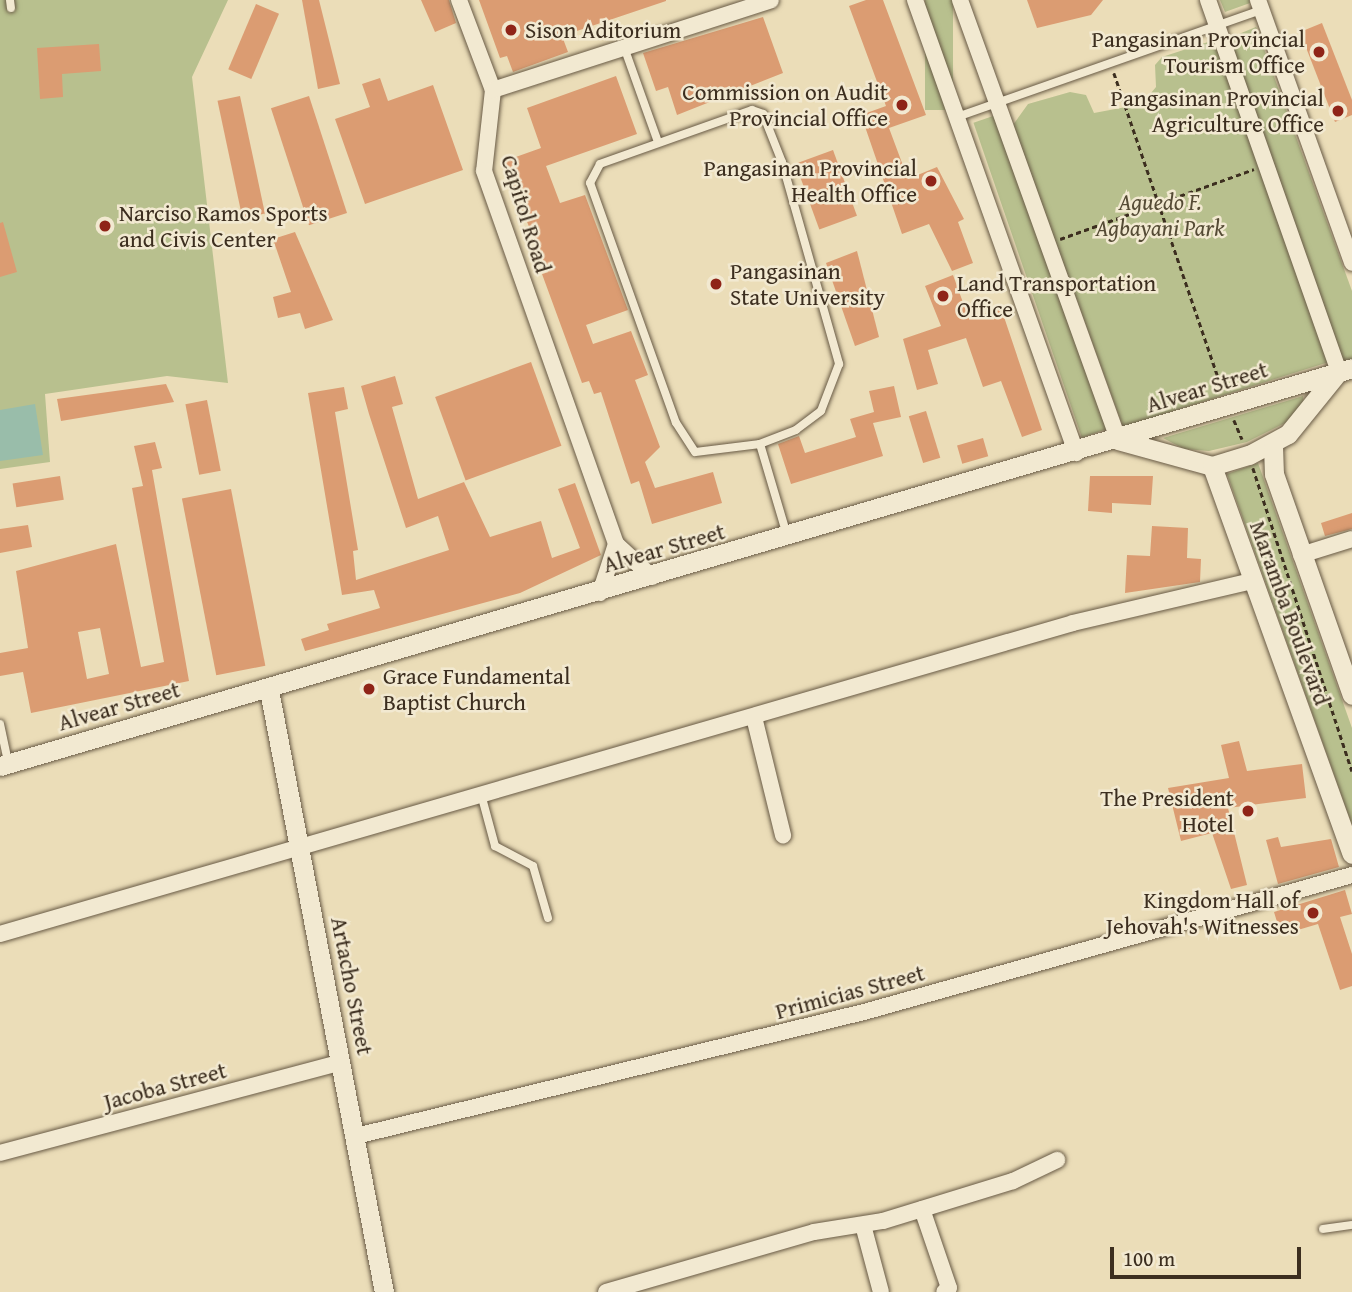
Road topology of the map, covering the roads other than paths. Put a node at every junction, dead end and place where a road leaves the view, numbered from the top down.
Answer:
1 (459, 0) edge
2 (771, 0) edge
3 (915, 0) edge
4 (960, 0) edge
5 (1209, 0) edge
6 (1259, 5) edge
7 (1218, 27) junction
8 (624, 47) junction
9 (494, 90) junction
10 (1000, 104) junction
11 (960, 116) junction
12 (657, 139) junction
13 (1352, 263) edge
14 (1346, 370) edge
15 (1118, 440) junction
16 (760, 444) junction
17 (1273, 446) junction
18 (1076, 453) junction
19 (1212, 466) junction
20 (787, 538) junction
21 (1352, 539) edge
22 (616, 544) junction
23 (1301, 555) junction
24 (652, 577) junction
25 (1252, 581) junction
26 (600, 593) junction
27 (269, 690) junction
28 (1351, 691) edge
29 (754, 716) junction
30 (0, 724) edge
31 (4, 764) edge
32 (481, 794) junction
33 (783, 835) dead end
34 (300, 845) junction
35 (1352, 854) edge
36 (1352, 875) edge
37 (548, 918) dead end
38 (0, 934) edge
39 (341, 1062) junction
40 (356, 1136) junction
41 (0, 1153) edge
42 (1057, 1160) dead end
43 (922, 1209) junction
44 (863, 1225) junction
45 (1352, 1225) edge
46 (1323, 1229) dead end
47 (384, 1292) edge
48 (606, 1292) edge
49 (881, 1292) edge
50 (944, 1292) edge

1 - 9 street
2 - 8 street
3 - 11 street
4 - 10 street
5 - 7 street
6 - 7 lane
6 - 13 street
7 - 10 lane
7 - 14 street
8 - 9 street
8 - 12 lane
9 - 22 street, Capitol Road
10 - 11 lane
10 - 15 street
11 - 18 street
12 - 16 lane
12 - 16 lane
14 - 15 street, Alvear Street
14 - 17 street
15 - 18 street, Alvear Street
15 - 19 street
16 - 20 lane
17 - 19 street
17 - 23 street, Maramba Boulevard
18 - 20 street, Alvear Street
19 - 25 street, Maramba Boulevard
20 - 24 street, Alvear Street
21 - 23 street
22 - 24 street, Capitol Road
22 - 26 street
23 - 28 street, Maramba Boulevard
24 - 26 street, Alvear Street
25 - 29 street
25 - 35 street, Maramba Boulevard
26 - 27 street, Alvear Street
27 - 31 street, Alvear Street
27 - 34 street, Artacho Street
29 - 32 street
29 - 33 street
30 - 31 lane
32 - 34 street
32 - 37 lane
34 - 38 street
34 - 39 street, Artacho Street
36 - 40 street, Primicias Street
39 - 40 street, Artacho Street
39 - 41 street, Jacoba Street
40 - 47 street, Artacho Street
42 - 43 street
43 - 44 street
43 - 50 street
44 - 48 street
44 - 49 street
45 - 46 lane

